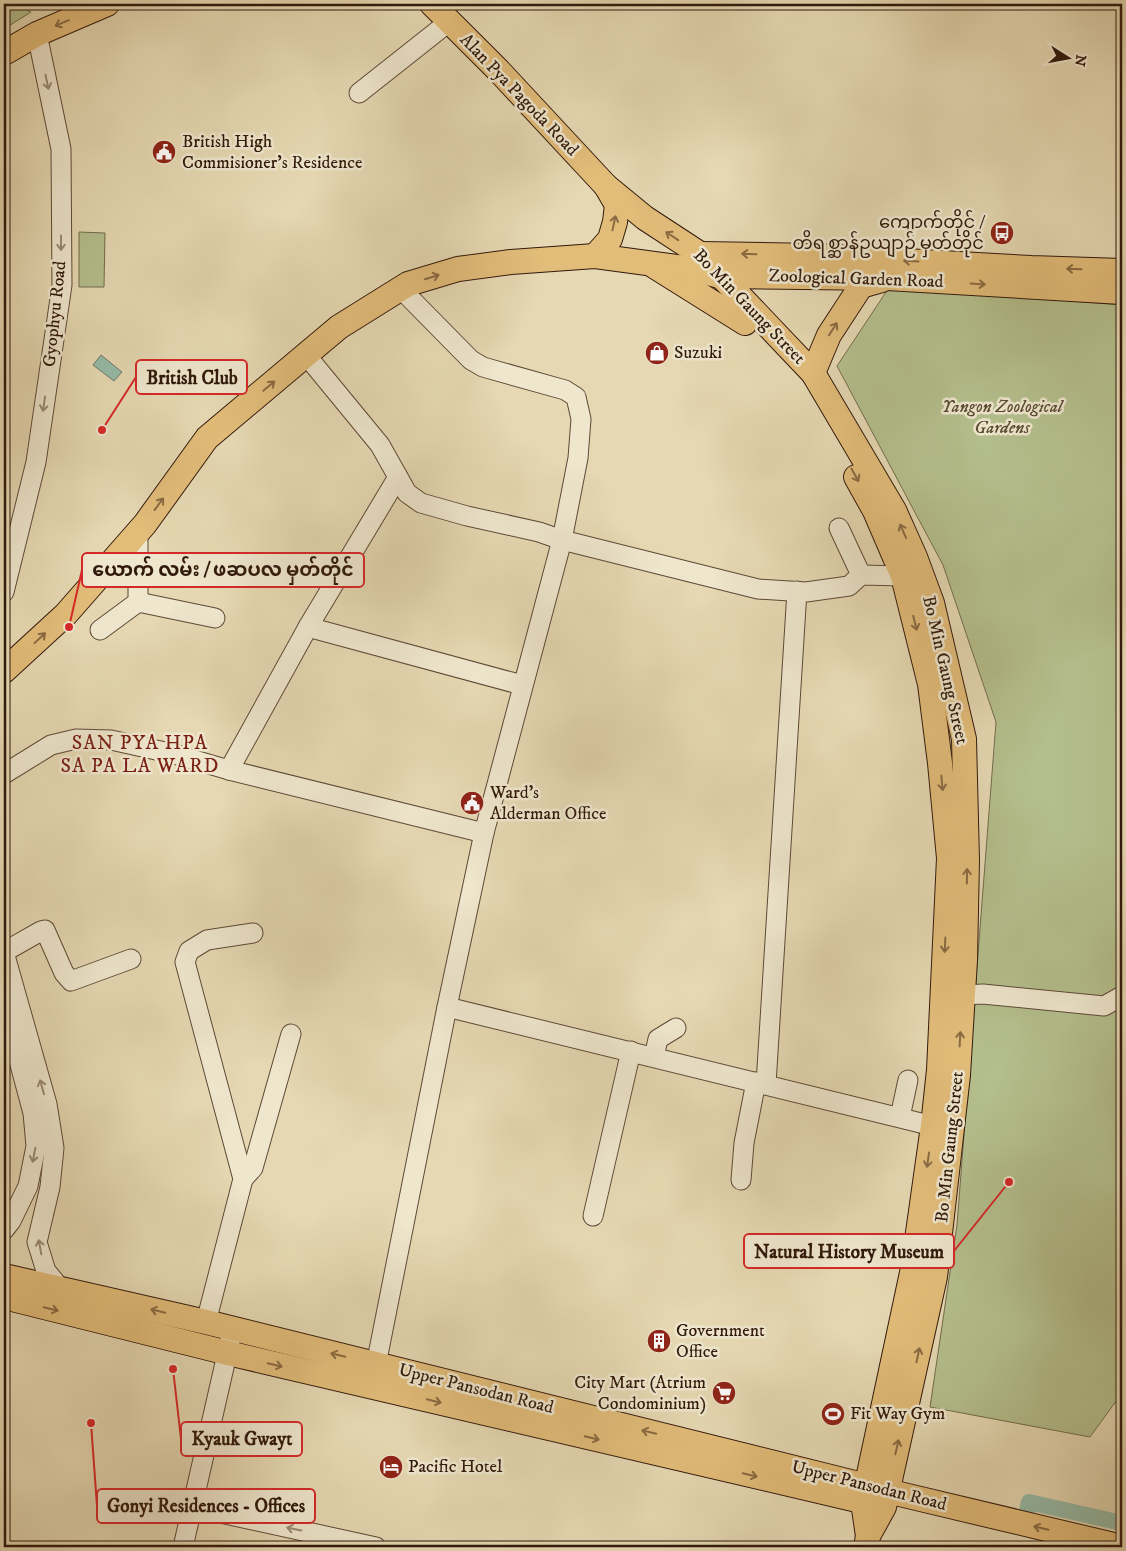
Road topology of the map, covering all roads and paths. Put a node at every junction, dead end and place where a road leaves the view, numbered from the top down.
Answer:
1 (107, 4) edge
2 (432, 4) edge
3 (450, 21) junction
4 (37, 34) junction
5 (4, 53) edge
6 (359, 93) dead end
7 (606, 186) junction
8 (595, 256) junction
9 (696, 262) junction
10 (650, 264) junction
11 (1122, 271) edge
12 (719, 276) junction
13 (887, 278) junction
14 (401, 289) junction
15 (1122, 292) edge
16 (745, 323) junction
17 (306, 355) junction
18 (813, 373) junction
19 (398, 477) junction
20 (839, 528) dead end
21 (138, 531) junction
22 (562, 540) junction
23 (909, 566) junction
24 (861, 575) junction
25 (4, 592) edge
26 (797, 592) junction
27 (138, 602) junction
28 (215, 618) dead end
29 (308, 627) junction
30 (100, 630) dead end
31 (4, 671) edge
32 (522, 685) junction
33 (229, 770) junction
34 (4, 774) edge
35 (484, 833) junction
36 (253, 932) dead end
37 (4, 952) edge
38 (131, 959) dead end
39 (962, 995) junction
40 (1122, 996) edge
41 (4, 1005) edge
42 (446, 1007) junction
43 (676, 1028) dead end
44 (292, 1034) dead end
45 (631, 1051) junction
46 (654, 1057) junction
47 (908, 1080) dead end
48 (761, 1083) junction
49 (900, 1117) junction
50 (940, 1117) junction
51 (243, 1179) junction
52 (741, 1180) dead end
53 (593, 1216) dead end
54 (4, 1230) edge
55 (4, 1276) edge
56 (61, 1289) junction
57 (4, 1296) edge
58 (206, 1322) junction
59 (233, 1329) junction
60 (228, 1353) junction
61 (376, 1365) junction
62 (490, 1404) junction
63 (875, 1496) junction
64 (193, 1508) junction
65 (867, 1542) edge
66 (1095, 1544) edge
67 (183, 1547) edge
68 (376, 1547) edge
69 (1054, 1547) edge
70 (1122, 1547) edge

1 -> 4 main road
2 - 3 main road, Alan Pya Pagoda Road
3 - 6 street
3 - 7 main road, Alan Pya Pagoda Road
4 - 5 main road
4 -> 25 street, Gyophyu Road
8 -> 7 main road
9 -> 7 main road, Bo Min Gaung Street
8 - 10 main road, Zoological Garden Road
14 -> 8 main road, Zoological Garden Road
9 - 10 main road, Zoological Garden Road
11 -> 9 main road, Zoological Garden Road
9 - 12 main road, Zoological Garden Road
9 - 16 main road, Bo Min Gaung Street
10 - 16 main road
12 - 13 main road, Zoological Garden Road
12 - 18 main road, Bo Min Gaung Street
13 -> 15 main road, Zoological Garden Road
18 -> 13 main road
14 - 17 main road, Zoological Garden Road
14 - 22 street
16 -> 23 main road, Bo Min Gaung Street
17 - 19 street
21 -> 17 main road, Zoological Garden Road
23 -> 18 main road, Bo Min Gaung Street
19 - 22 street
19 - 29 street
20 - 24 street
21 - 27 street
31 -> 21 main road, Zoological Garden Road
22 - 26 street
22 - 32 street
23 - 24 street
39 -> 23 main road, Bo Min Gaung Street
23 -> 50 main road, Bo Min Gaung Street
24 - 26 street
26 - 48 street
27 - 28 street
27 - 30 street
29 - 32 street
29 - 33 street
32 - 35 street
33 - 34 street
33 - 35 street
35 - 42 street
36 - 51 street
37 - 38 street
56 -> 37 street
39 - 40 street
50 -> 39 main road, Bo Min Gaung Street
41 -> 54 street
42 - 45 street
42 - 61 street
43 - 46 street
44 - 51 street
45 - 46 street
45 - 53 street
46 - 48 street
47 - 49 street
48 - 49 street
48 - 52 street
49 - 50 street
50 -> 63 main road, Bo Min Gaung Street
63 -> 50 main road, Bo Min Gaung Street
51 - 58 street
55 - 56 main road, Upper Pansodan Road
58 -> 56 main road, Upper Pansodan Road
57 -> 60 main road, Upper Pansodan Road
58 - 59 main road, Upper Pansodan Road
59 - 60 street
61 -> 59 main road, Upper Pansodan Road
60 -> 62 main road, Upper Pansodan Road
60 - 64 street
61 - 62 main road, Upper Pansodan Road
62 - 63 main road, Upper Pansodan Road
63 - 65 main road, Bo Min Gaung Street
66 -> 63 main road, Upper Pansodan Road
63 - 69 main road, Upper Pansodan Road
64 - 67 street
68 -> 64 street
66 - 70 main road, Upper Pansodan Road

